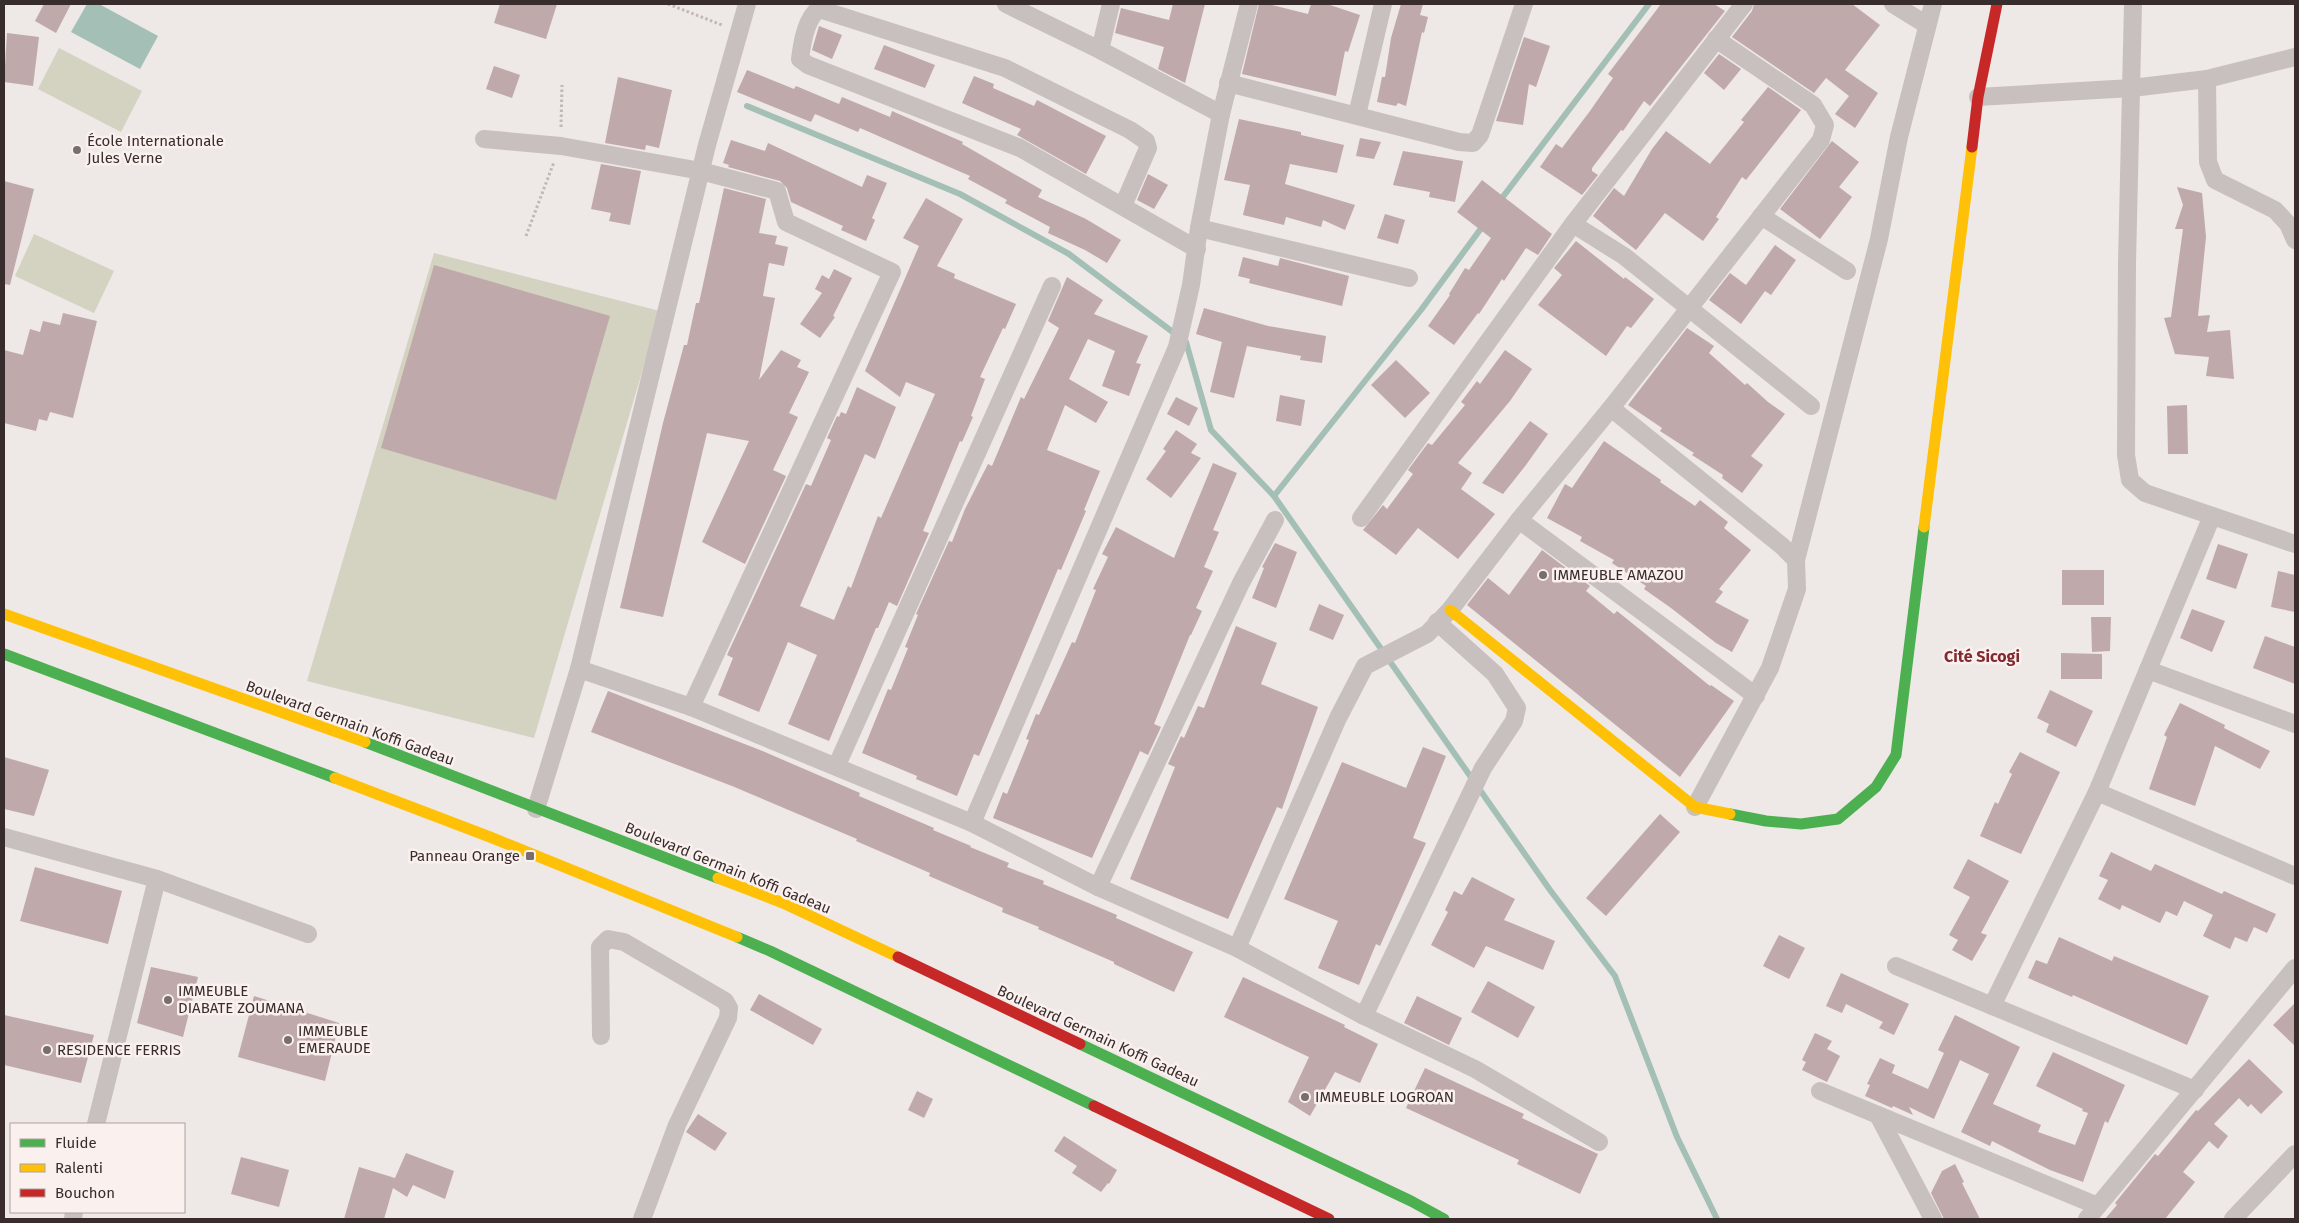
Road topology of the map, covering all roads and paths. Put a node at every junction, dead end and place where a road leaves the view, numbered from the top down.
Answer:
1 (668, 4) edge
2 (747, 4) edge
3 (1006, 4) edge
4 (1111, 4) edge
5 (1249, 4) edge
6 (1383, 4) edge
7 (1524, 4) edge
8 (1744, 4) edge
9 (1893, 4) edge
10 (1933, 4) edge
11 (1997, 4) edge
12 (2133, 4) edge
13 (1927, 25) junction
14 (739, 32) junction
15 (1716, 39) junction
16 (1100, 50) junction
17 (2295, 56) edge
18 (2208, 78) junction
19 (1228, 83) junction
20 (2132, 88) junction
21 (1978, 97) junction
22 (1220, 114) junction
23 (1357, 115) junction
24 (484, 140) dead end
25 (701, 171) junction
26 (1123, 206) junction
27 (1761, 216) junction
28 (1573, 224) junction
29 (1199, 228) junction
30 (2295, 240) edge
31 (1198, 249) junction
32 (1847, 271) dead end
33 (1409, 278) dead end
34 (1052, 286) dead end
35 (1688, 309) junction
36 (1811, 406) dead end
37 (1611, 408) junction
38 (2212, 516) junction
39 (1361, 518) dead end
40 (1274, 520) dead end
41 (1519, 520) junction
42 (2295, 544) edge
43 (1796, 560) junction
44 (1450, 610) junction
45 (4, 614) edge
46 (1432, 628) junction
47 (4, 654) edge
48 (579, 669) junction
49 (2148, 670) junction
50 (1756, 696) junction
51 (690, 707) junction
52 (2295, 724) edge
53 (837, 765) junction
54 (2097, 792) junction
55 (1695, 807) junction
56 (536, 809) junction
57 (972, 823) junction
58 (4, 836) edge
59 (2295, 876) edge
60 (157, 879) junction
61 (1098, 887) junction
62 (308, 934) dead end
63 (1237, 948) junction
64 (1896, 966) dead end
65 (2295, 968) edge
66 (1992, 1006) junction
67 (1364, 1016) junction
68 (601, 1036) dead end
69 (2195, 1090) junction
70 (1820, 1091) dead end
71 (1878, 1115) junction
72 (96, 1123) edge
73 (1599, 1142) dead end
74 (2295, 1154) edge
75 (2098, 1206) junction
76 (642, 1219) edge
77 (1329, 1219) edge
78 (1444, 1219) edge
79 (1933, 1219) edge
80 (2087, 1219) edge
81 (2233, 1219) edge

1 - 14 path
2 - 14 street
3 - 16 street
4 - 16 street
5 - 19 street
6 - 23 street
7 - 23 street
8 - 15 street
9 - 13 street
10 - 13 street
11 - 21 main road
12 - 20 street
13 - 43 street
14 - 25 street
15 - 27 street
15 - 28 street
16 - 22 street
17 - 18 street
18 - 20 street
18 - 30 street
19 - 22 street
19 - 23 street
20 - 21 street
20 - 38 street
21 - 55 main road
22 - 29 street
24 - 25 street
25 - 48 street
25 - 51 street
26 - 26 street
26 - 31 street
27 - 32 street
27 - 35 street
28 - 35 street
28 - 39 street
29 - 31 street
29 - 33 street
31 - 57 street
34 - 53 street
35 - 36 street
35 - 37 street
37 - 41 street
37 - 43 street
38 - 42 street
38 - 49 street
40 - 61 street
41 - 44 street
41 - 50 street
43 - 50 street
44 - 46 street
44 - 55 main road
45 - 56 main road, Boulevard Germain Koffi Gadeau
46 - 63 street
46 - 67 street
47 - 77 main road
48 - 51 street
48 - 56 street
49 - 52 street
49 - 54 street
50 - 55 street
51 - 53 street
53 - 57 street
54 - 59 street
54 - 66 street
56 - 78 main road, Boulevard Germain Koffi Gadeau
57 - 61 street
58 - 60 street
60 - 62 street
60 - 72 street
61 - 63 street
63 - 67 street
64 - 66 street
65 - 69 street
66 - 69 street
67 - 73 street
68 - 76 street
69 - 75 street
70 - 71 street
71 - 75 street
71 - 79 street
74 - 81 street
75 - 80 street

